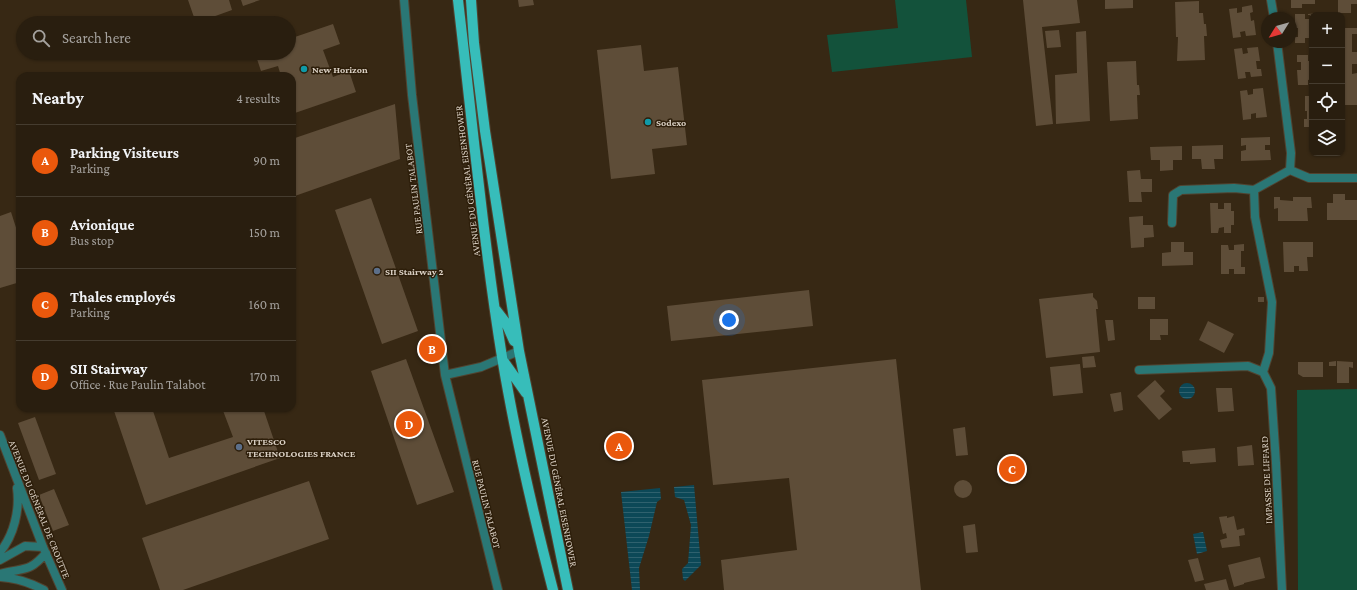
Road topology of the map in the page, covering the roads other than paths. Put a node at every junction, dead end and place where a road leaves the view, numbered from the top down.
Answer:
1 (404, 0) edge
2 (458, 0) edge
3 (471, 0) edge
4 (1271, 0) edge
5 (1273, 12) edge
6 (1278, 48) edge
7 (1290, 170) junction
8 (1357, 178) edge
9 (1254, 190) junction
10 (1172, 224) dead end
11 (495, 308) junction
12 (519, 351) junction
13 (502, 359) junction
14 (1139, 370) dead end
15 (1263, 372) junction
16 (445, 375) junction
17 (530, 398) junction
18 (0, 435) edge
19 (16, 475) junction
20 (45, 550) junction
21 (0, 552) edge
22 (0, 560) edge
23 (0, 575) edge
24 (44, 590) edge
25 (62, 590) edge
26 (498, 590) edge
27 (553, 590) edge
28 (568, 590) edge
29 (1282, 590) edge

1 - 16 street, RUE PAULIN TALABOT
2 - 11 main road, AVENUE DU GÉNÉRAL EISENHOWER
3 - 12 main road, AVENUE DU GÉNÉRAL EISENHOWER
4 - 5 street
6 - 7 street
7 - 8 street
7 - 9 street
9 - 10 street
9 - 15 street
11 - 12 main road
11 - 13 main road, AVENUE DU GÉNÉRAL EISENHOWER
12 - 13 street
12 - 17 main road, AVENUE DU GÉNÉRAL EISENHOWER
13 - 16 street
13 - 17 main road
13 - 27 main road, AVENUE DU GÉNÉRAL EISENHOWER
14 - 15 street
15 - 29 street, IMPASSE DE LIFFARD
16 - 26 street, RUE PAULIN TALABOT
17 - 28 main road, AVENUE DU GÉNÉRAL EISENHOWER
18 - 19 street, AVENUE DU GÉNÉRAL DE CROUTTE
19 - 20 street, AVENUE DU GÉNÉRAL DE CROUTTE
19 - 21 street
20 - 22 street
20 - 23 street
20 - 25 street, AVENUE DU GÉNÉRAL DE CROUTTE
23 - 24 street

